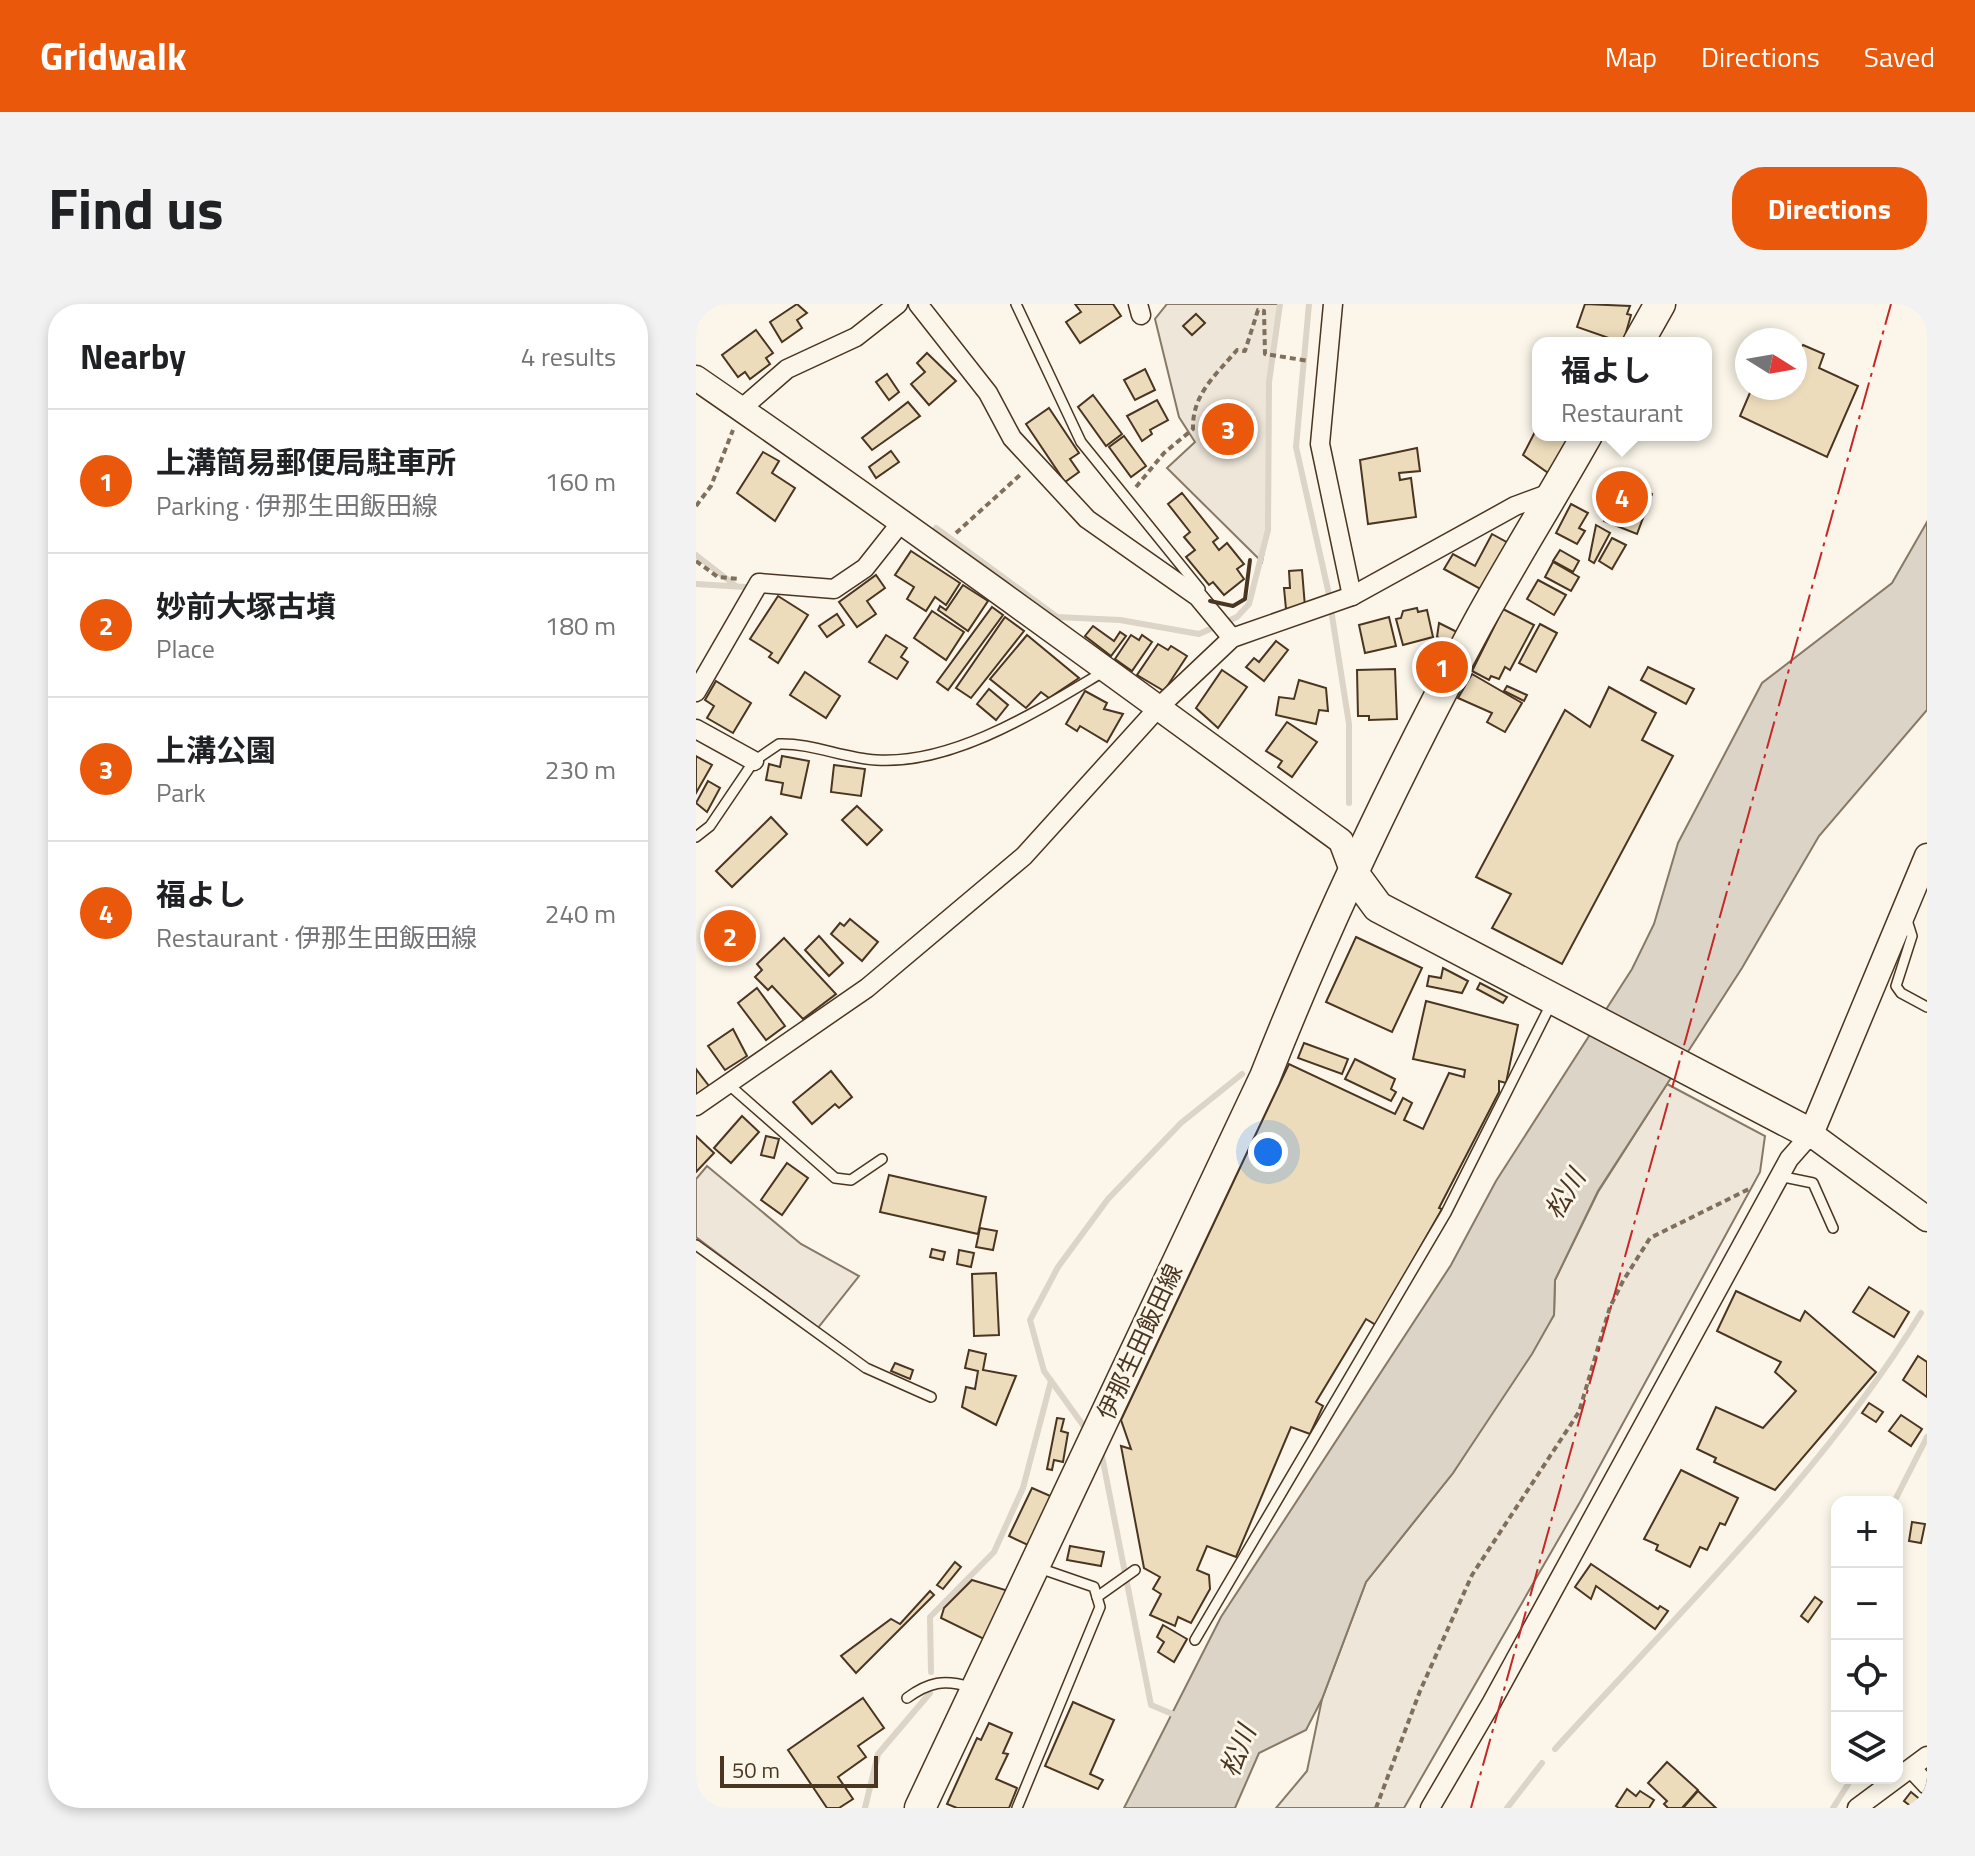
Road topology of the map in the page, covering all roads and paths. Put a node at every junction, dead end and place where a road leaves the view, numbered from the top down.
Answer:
1 (898, 304) edge
2 (918, 304) edge
3 (1016, 304) edge
4 (1333, 304) edge
5 (1660, 304) edge
6 (1641, 337) edge
7 (1318, 362) dead end
8 (696, 378) edge
9 (741, 409) junction
10 (1584, 441) edge
11 (1034, 462) junction
12 (1555, 491) junction
13 (1127, 498) junction
14 (696, 506) edge
15 (903, 520) junction
16 (951, 537) dead end
17 (696, 561) edge
18 (738, 579) dead end
19 (1198, 597) junction
20 (1348, 598) junction
21 (1230, 635) junction
22 (1106, 671) junction
23 (696, 692) edge
24 (1158, 708) junction
25 (696, 729) edge
26 (754, 761) junction
27 (696, 837) edge
28 (1926, 860) edge
29 (1353, 873) junction
30 (1904, 910) junction
31 (1559, 1002) junction
32 (1927, 1007) edge
33 (728, 1084) junction
34 (696, 1106) edge
35 (1811, 1134) junction
36 (882, 1159) dead end
37 (1779, 1176) junction
38 (1927, 1219) edge
39 (1833, 1228) dead end
40 (696, 1245) edge
41 (931, 1397) dead end
42 (1035, 1567) junction
43 (1135, 1570) dead end
44 (1097, 1597) junction
45 (1195, 1640) dead end
46 (976, 1691) junction
47 (907, 1698) dead end
48 (1927, 1756) edge
49 (1912, 1769) junction
50 (1927, 1785) edge
51 (920, 1808) edge
52 (1017, 1808) edge
53 (1376, 1808) edge
54 (1430, 1808) edge
55 (1857, 1808) edge

1 - 9 street
2 - 11 street
3 - 13 lane
4 - 20 street
5 - 6 main road
7 - 13 path
8 - 9 street
9 - 14 path
9 - 15 street
10 - 12 main road, 伊那生田飯田線
11 - 16 path
11 - 19 street
12 - 20 street
12 - 29 main road, 伊那生田飯田線
13 - 19 lane
15 - 22 street
15 - 23 street
17 - 18 path
19 - 21 street
20 - 21 street
21 - 24 street
22 - 24 street
22 - 26 lane
24 - 29 street
24 - 33 street
25 - 26 street
26 - 27 lane
28 - 30 street
29 - 31 main road
29 - 42 main road, 伊那生田飯田線
30 - 32 lane
30 - 35 street
31 - 35 main road
31 - 45 lane
33 - 34 street
33 - 36 lane
35 - 37 street
35 - 38 street
37 - 39 lane
37 - 53 path
37 - 54 street
40 - 41 lane
42 - 44 lane
42 - 46 main road, 伊那生田飯田線
43 - 44 lane
44 - 52 lane
46 - 47 lane
46 - 51 main road, 伊那生田飯田線
48 - 49 street
49 - 50 street
49 - 55 street

